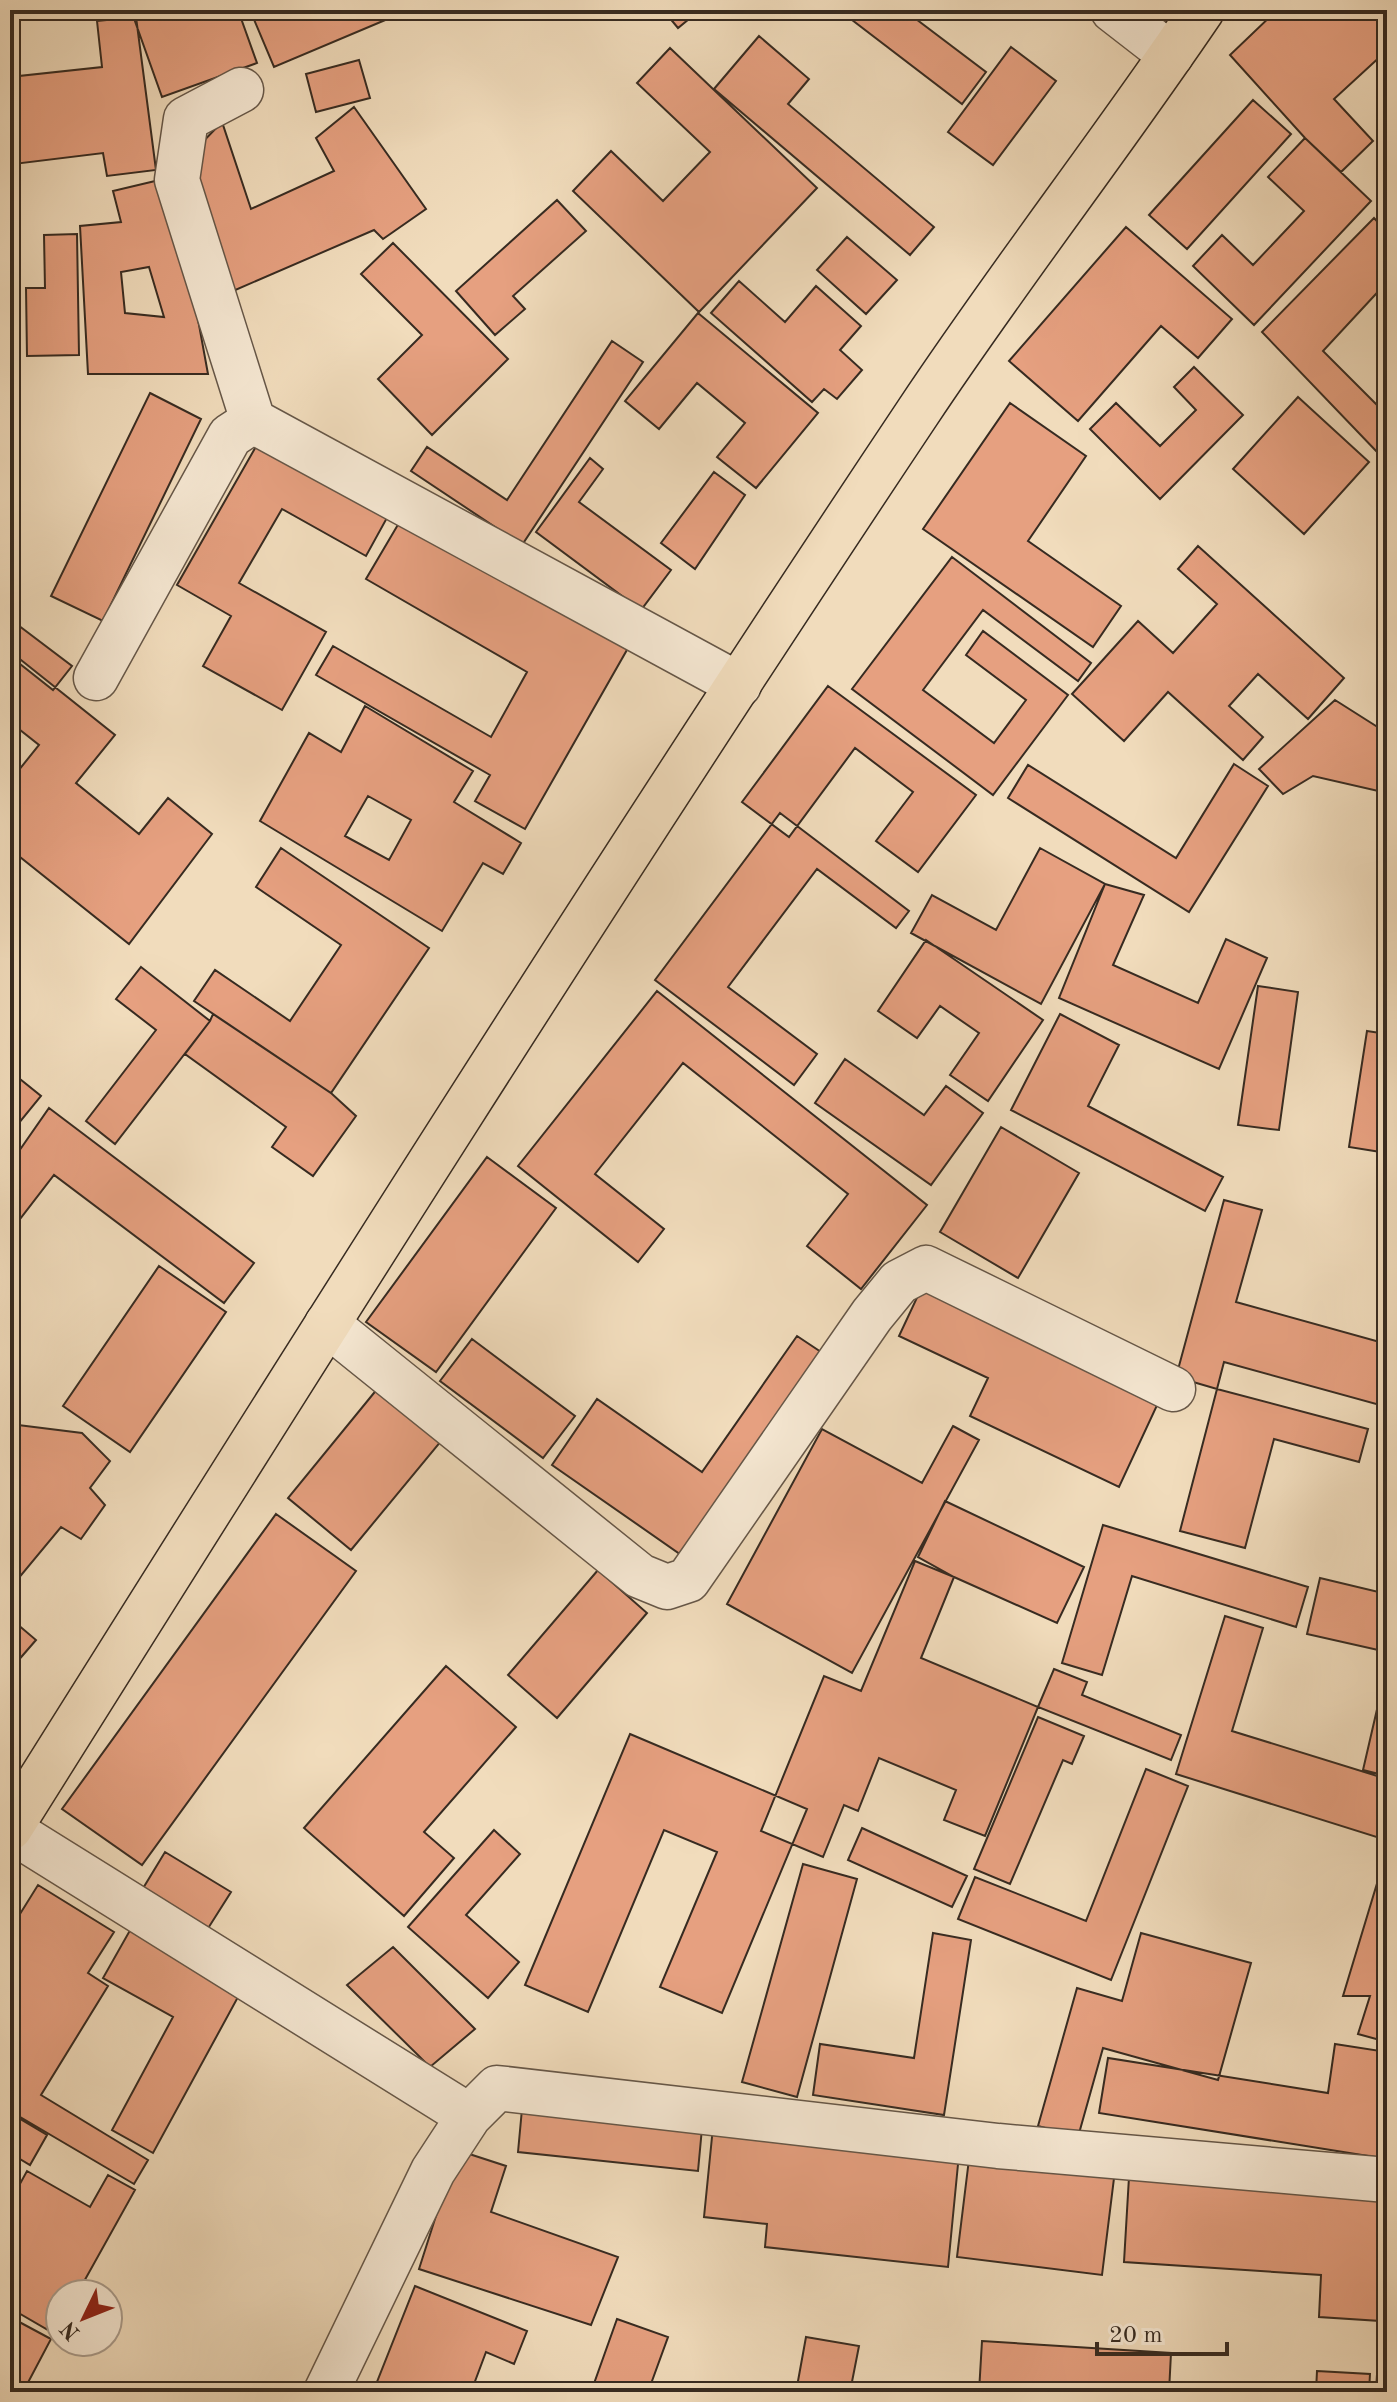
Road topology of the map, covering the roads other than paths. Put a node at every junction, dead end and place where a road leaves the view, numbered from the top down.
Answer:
1 (1113, 10) edge
2 (1202, 10) edge
3 (1171, 55) junction
4 (241, 90) dead end
5 (253, 421) junction
6 (96, 678) dead end
7 (739, 685) junction
8 (327, 1324) junction
9 (1173, 1389) dead end
10 (10, 1829) edge
11 (469, 2116) junction
12 (1387, 2180) edge
13 (326, 2392) edge

1 - 3 street
2 - 3 main road
3 - 7 main road
4 - 5 street
5 - 6 street
5 - 7 street
7 - 8 main road
8 - 9 street
8 - 10 main road
10 - 11 street
11 - 12 street
11 - 13 street

